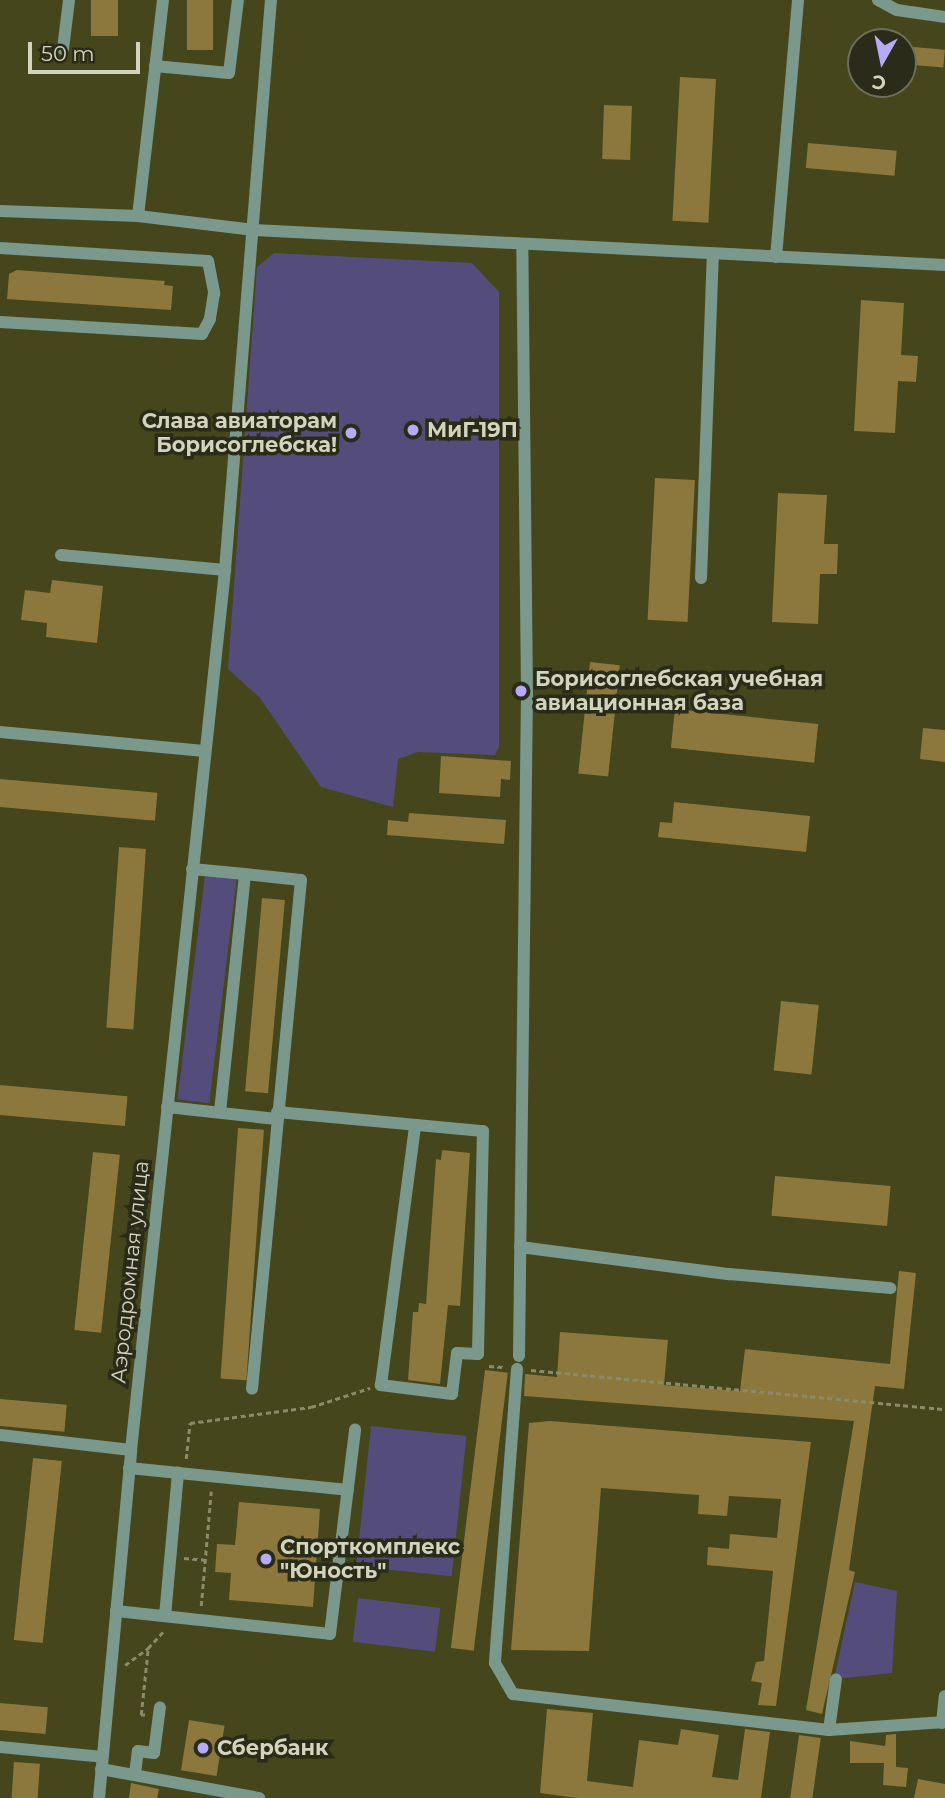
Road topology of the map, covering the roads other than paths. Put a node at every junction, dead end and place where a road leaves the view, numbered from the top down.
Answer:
1 (69, 0) edge
2 (163, 0) edge
3 (238, 0) edge
4 (271, 0) edge
5 (798, 0) edge
6 (878, 0) edge
7 (924, 0) edge
8 (919, 14) junction
9 (945, 17) edge
10 (63, 49) dead end
11 (155, 66) junction
12 (0, 211) edge
13 (138, 216) junction
14 (254, 230) junction
15 (522, 244) junction
16 (0, 248) edge
17 (713, 254) junction
18 (776, 257) junction
19 (945, 265) edge
20 (0, 322) edge
21 (61, 555) dead end
22 (225, 570) junction
23 (701, 579) dead end
24 (0, 732) edge
25 (204, 751) junction
26 (192, 869) junction
27 (245, 874) junction
28 (167, 1107) junction
29 (220, 1112) junction
30 (277, 1115) junction
31 (415, 1125) junction
32 (520, 1247) junction
33 (890, 1288) dead end
34 (252, 1390) dead end
35 (355, 1430) dead end
36 (0, 1435) edge
37 (131, 1450) junction
38 (129, 1468) junction
39 (183, 1474) junction
40 (348, 1490) junction
41 (116, 1611) junction
42 (171, 1617) junction
43 (836, 1679) dead end
44 (945, 1696) edge
45 (159, 1712) road end
46 (944, 1722) edge
47 (829, 1730) junction
48 (0, 1748) edge
49 (102, 1763) junction
50 (135, 1774) junction
51 (99, 1798) edge
52 (259, 1798) edge

1 - 10 street
2 - 11 street
3 - 11 street
4 - 14 street, Аэродромная улица
5 - 18 street
6 - 8 street
7 - 8 street
8 - 9 street
11 - 13 street
12 - 13 street
13 - 14 street
14 - 15 street
14 - 22 street, Аэродромная улица
15 - 17 street
15 - 32 street
16 - 20 street
17 - 18 street
17 - 23 street
18 - 19 street
21 - 22 street
22 - 25 street, Аэродромная улица
24 - 25 street
25 - 26 street, Аэродромная улица
26 - 27 street
26 - 28 street, Аэродромная улица
27 - 29 street
27 - 30 street
28 - 29 street
28 - 37 street, Аэродромная улица
29 - 30 street
30 - 31 street
30 - 34 street
31 - 31 street
32 - 33 street
32 - 47 street
35 - 40 street
36 - 37 street
37 - 38 street, Аэродромная улица
38 - 39 street
38 - 41 street, Аэродромная улица
39 - 40 street
39 - 42 street
40 - 42 street
41 - 42 street
41 - 49 street, Аэродромная улица
43 - 47 street
44 - 46 street
45 - 50 street
46 - 47 street
48 - 49 street
49 - 50 street
49 - 51 street, Аэродромная улица
50 - 52 street

